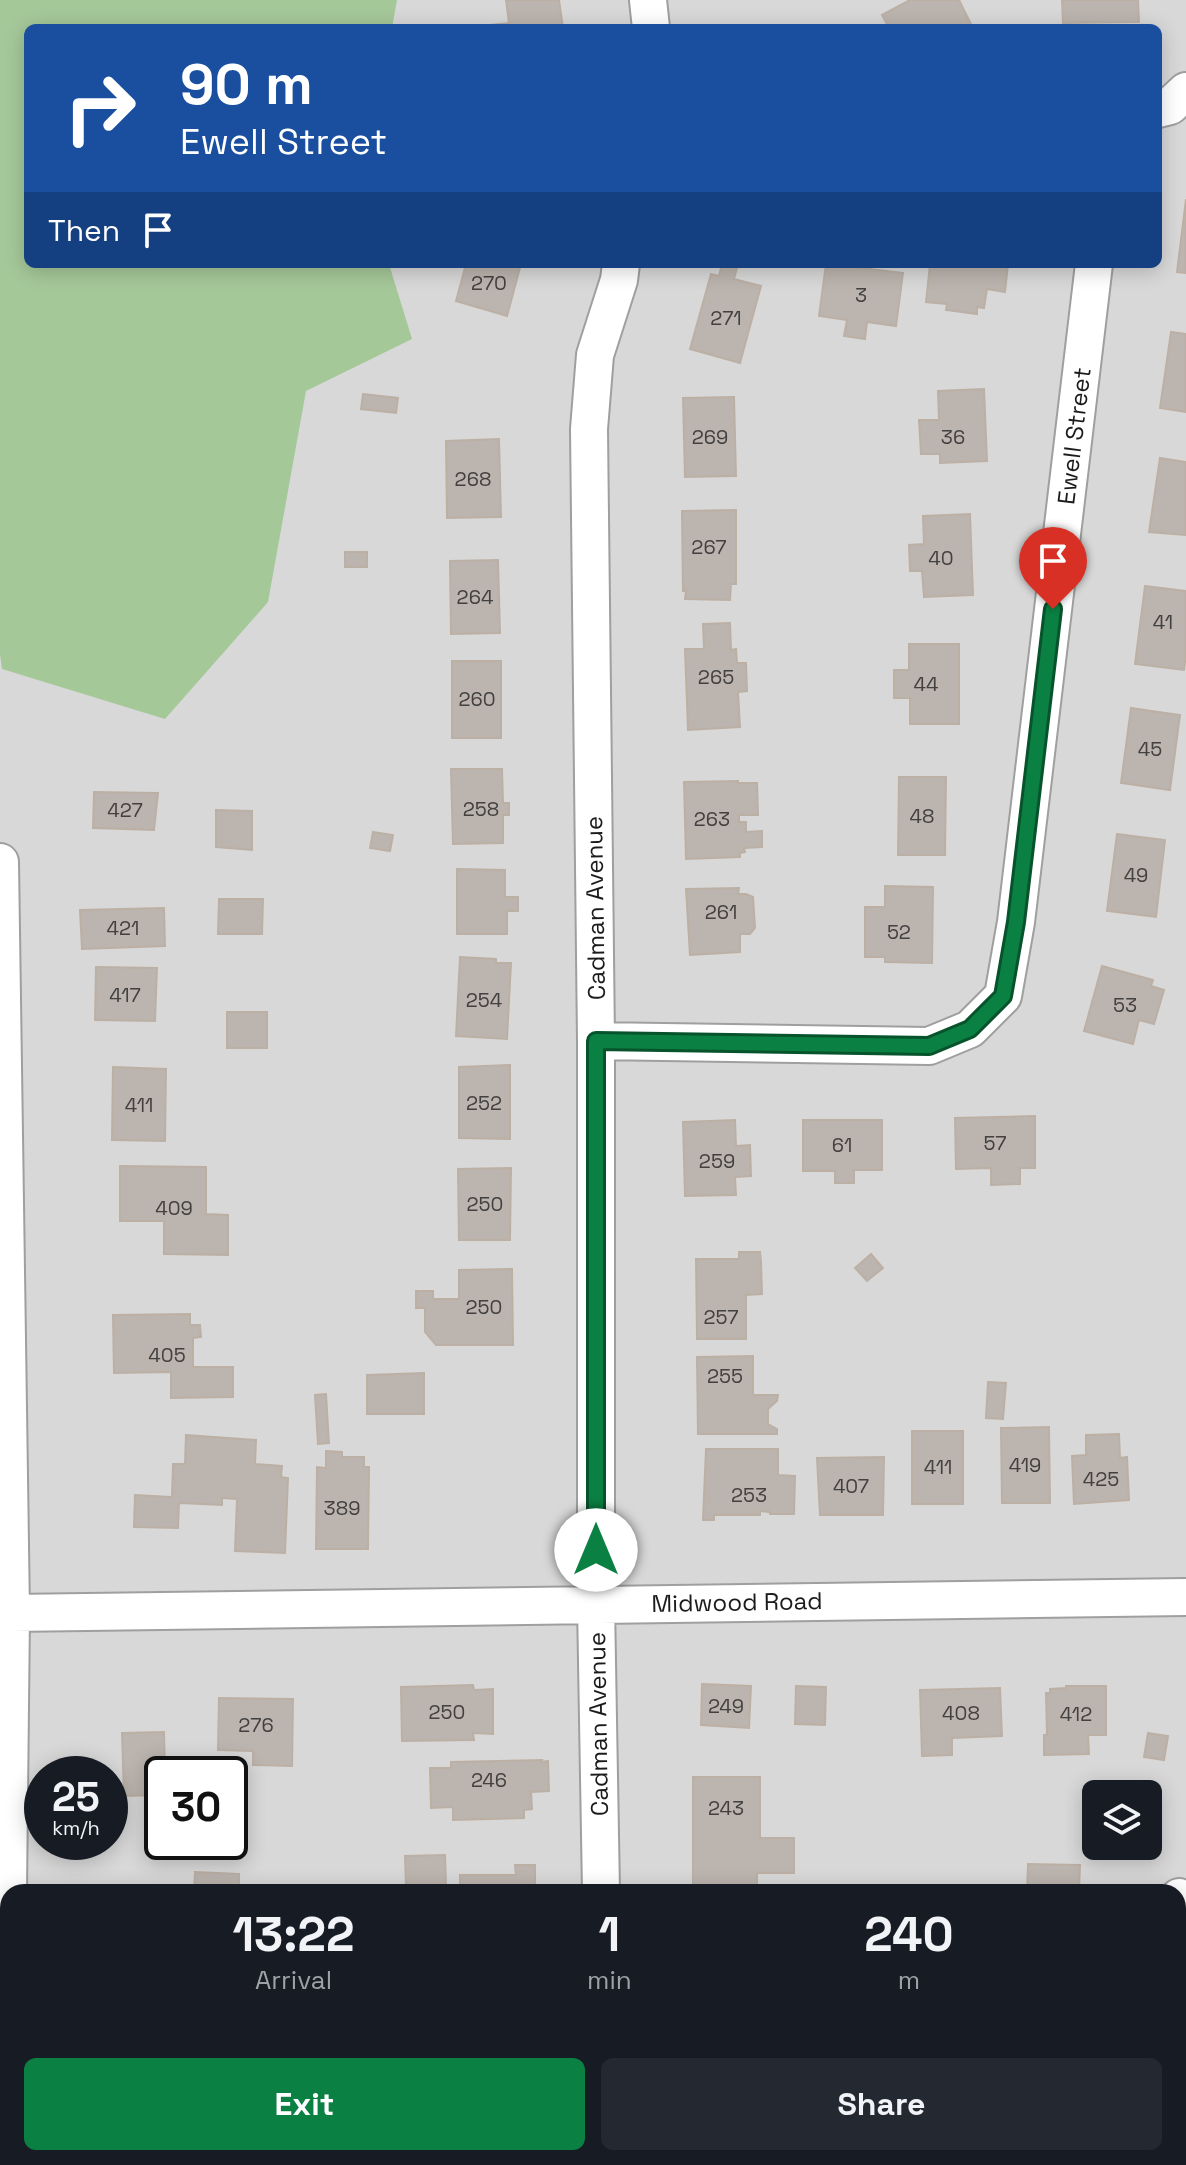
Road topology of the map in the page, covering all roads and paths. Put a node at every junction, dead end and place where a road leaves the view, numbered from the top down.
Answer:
1 (648, 0) edge
2 (651, 24) edge
3 (1186, 91) edge
4 (1162, 108) edge
5 (620, 268) edge
6 (1094, 268) edge
7 (0, 862) edge
8 (596, 1041) junction
9 (1186, 1597) edge
10 (596, 1604) junction
11 (5, 1612) edge
12 (8, 1884) edge
13 (601, 1884) edge

1 - 2 street
3 - 4 street
5 - 8 street, Cadman Avenue
6 - 8 street, Ewell Street
7 - 11 street
8 - 10 street, Cadman Avenue
9 - 10 street, Midwood Road
10 - 11 street, Midwood Road
10 - 13 street, Cadman Avenue
11 - 12 street

